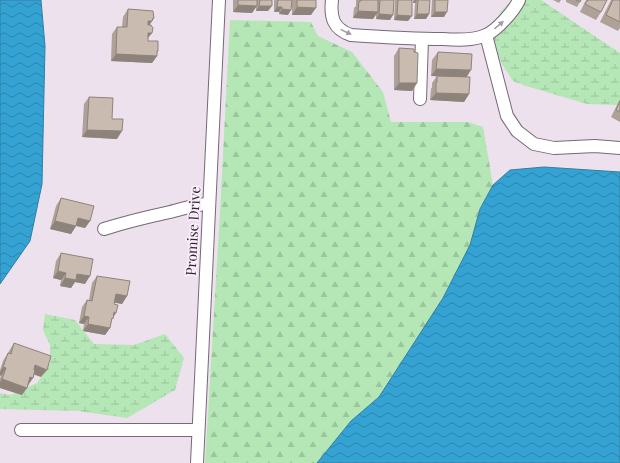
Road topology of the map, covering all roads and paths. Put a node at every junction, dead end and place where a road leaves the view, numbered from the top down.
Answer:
1 (219, 0) edge
2 (332, 0) edge
3 (519, 0) edge
4 (486, 35) junction
5 (422, 39) junction
6 (420, 99) dead end
7 (620, 148) edge
8 (209, 204) junction
9 (104, 230) dead end
10 (21, 430) dead end
11 (198, 430) junction
12 (197, 463) edge

1 - 8 street, Promise Drive
2 -> 5 street
4 -> 3 street
4 - 5 street
4 - 7 street
5 - 6 street
8 - 9 street
8 - 11 street, Promise Drive
10 - 11 street
11 - 12 street, Promise Drive

